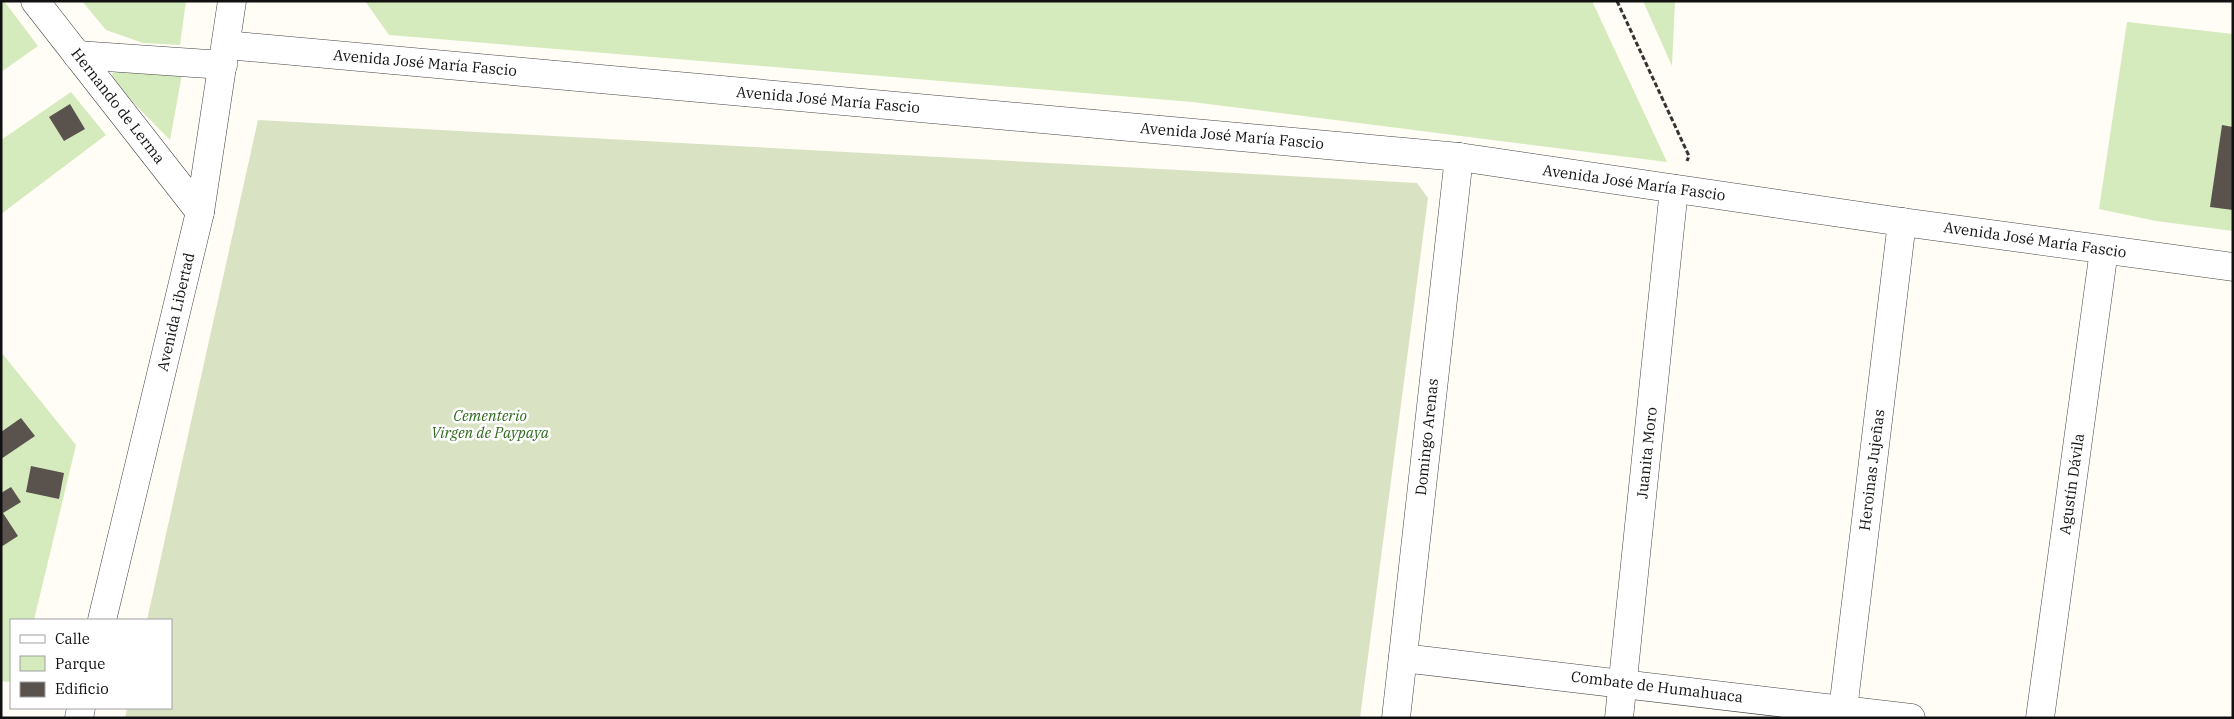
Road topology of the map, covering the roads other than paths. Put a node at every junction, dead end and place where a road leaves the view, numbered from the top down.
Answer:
1 (35, 1) edge
2 (232, 1) edge
3 (77, 55) junction
4 (224, 55) junction
5 (1459, 157) junction
6 (1674, 189) junction
7 (200, 212) junction
8 (1902, 222) junction
9 (2104, 250) junction
10 (2233, 267) edge
11 (102, 619) edge
12 (1403, 658) junction
13 (1623, 682) junction
14 (1842, 713) edge
15 (1396, 718) edge
16 (1620, 718) edge
17 (1911, 718) edge
18 (2040, 718) edge

1 - 3 street, Hernando de Lerma
2 - 4 street, Avenida Libertad
3 - 4 street, Avenida José María Fascio
3 - 7 street, Hernando de Lerma
4 - 5 street, Avenida José María Fascio
4 - 7 street, Avenida Libertad
5 - 6 street, Avenida José María Fascio
5 - 12 street, Domingo Arenas
6 - 8 street, Avenida José María Fascio
6 - 13 street, Juanita Moro
7 - 11 street, Avenida Libertad
8 - 9 street, Avenida José María Fascio
8 - 14 street, Heroinas Jujeñas
9 - 10 street, Avenida José María Fascio
9 - 18 street, Agustín Dávila
12 - 13 street, Combate de Humahuaca
12 - 15 street, Domingo Arenas
13 - 14 street, Combate de Humahuaca
13 - 16 street, Juanita Moro
14 - 17 street, Combate de Humahuaca

